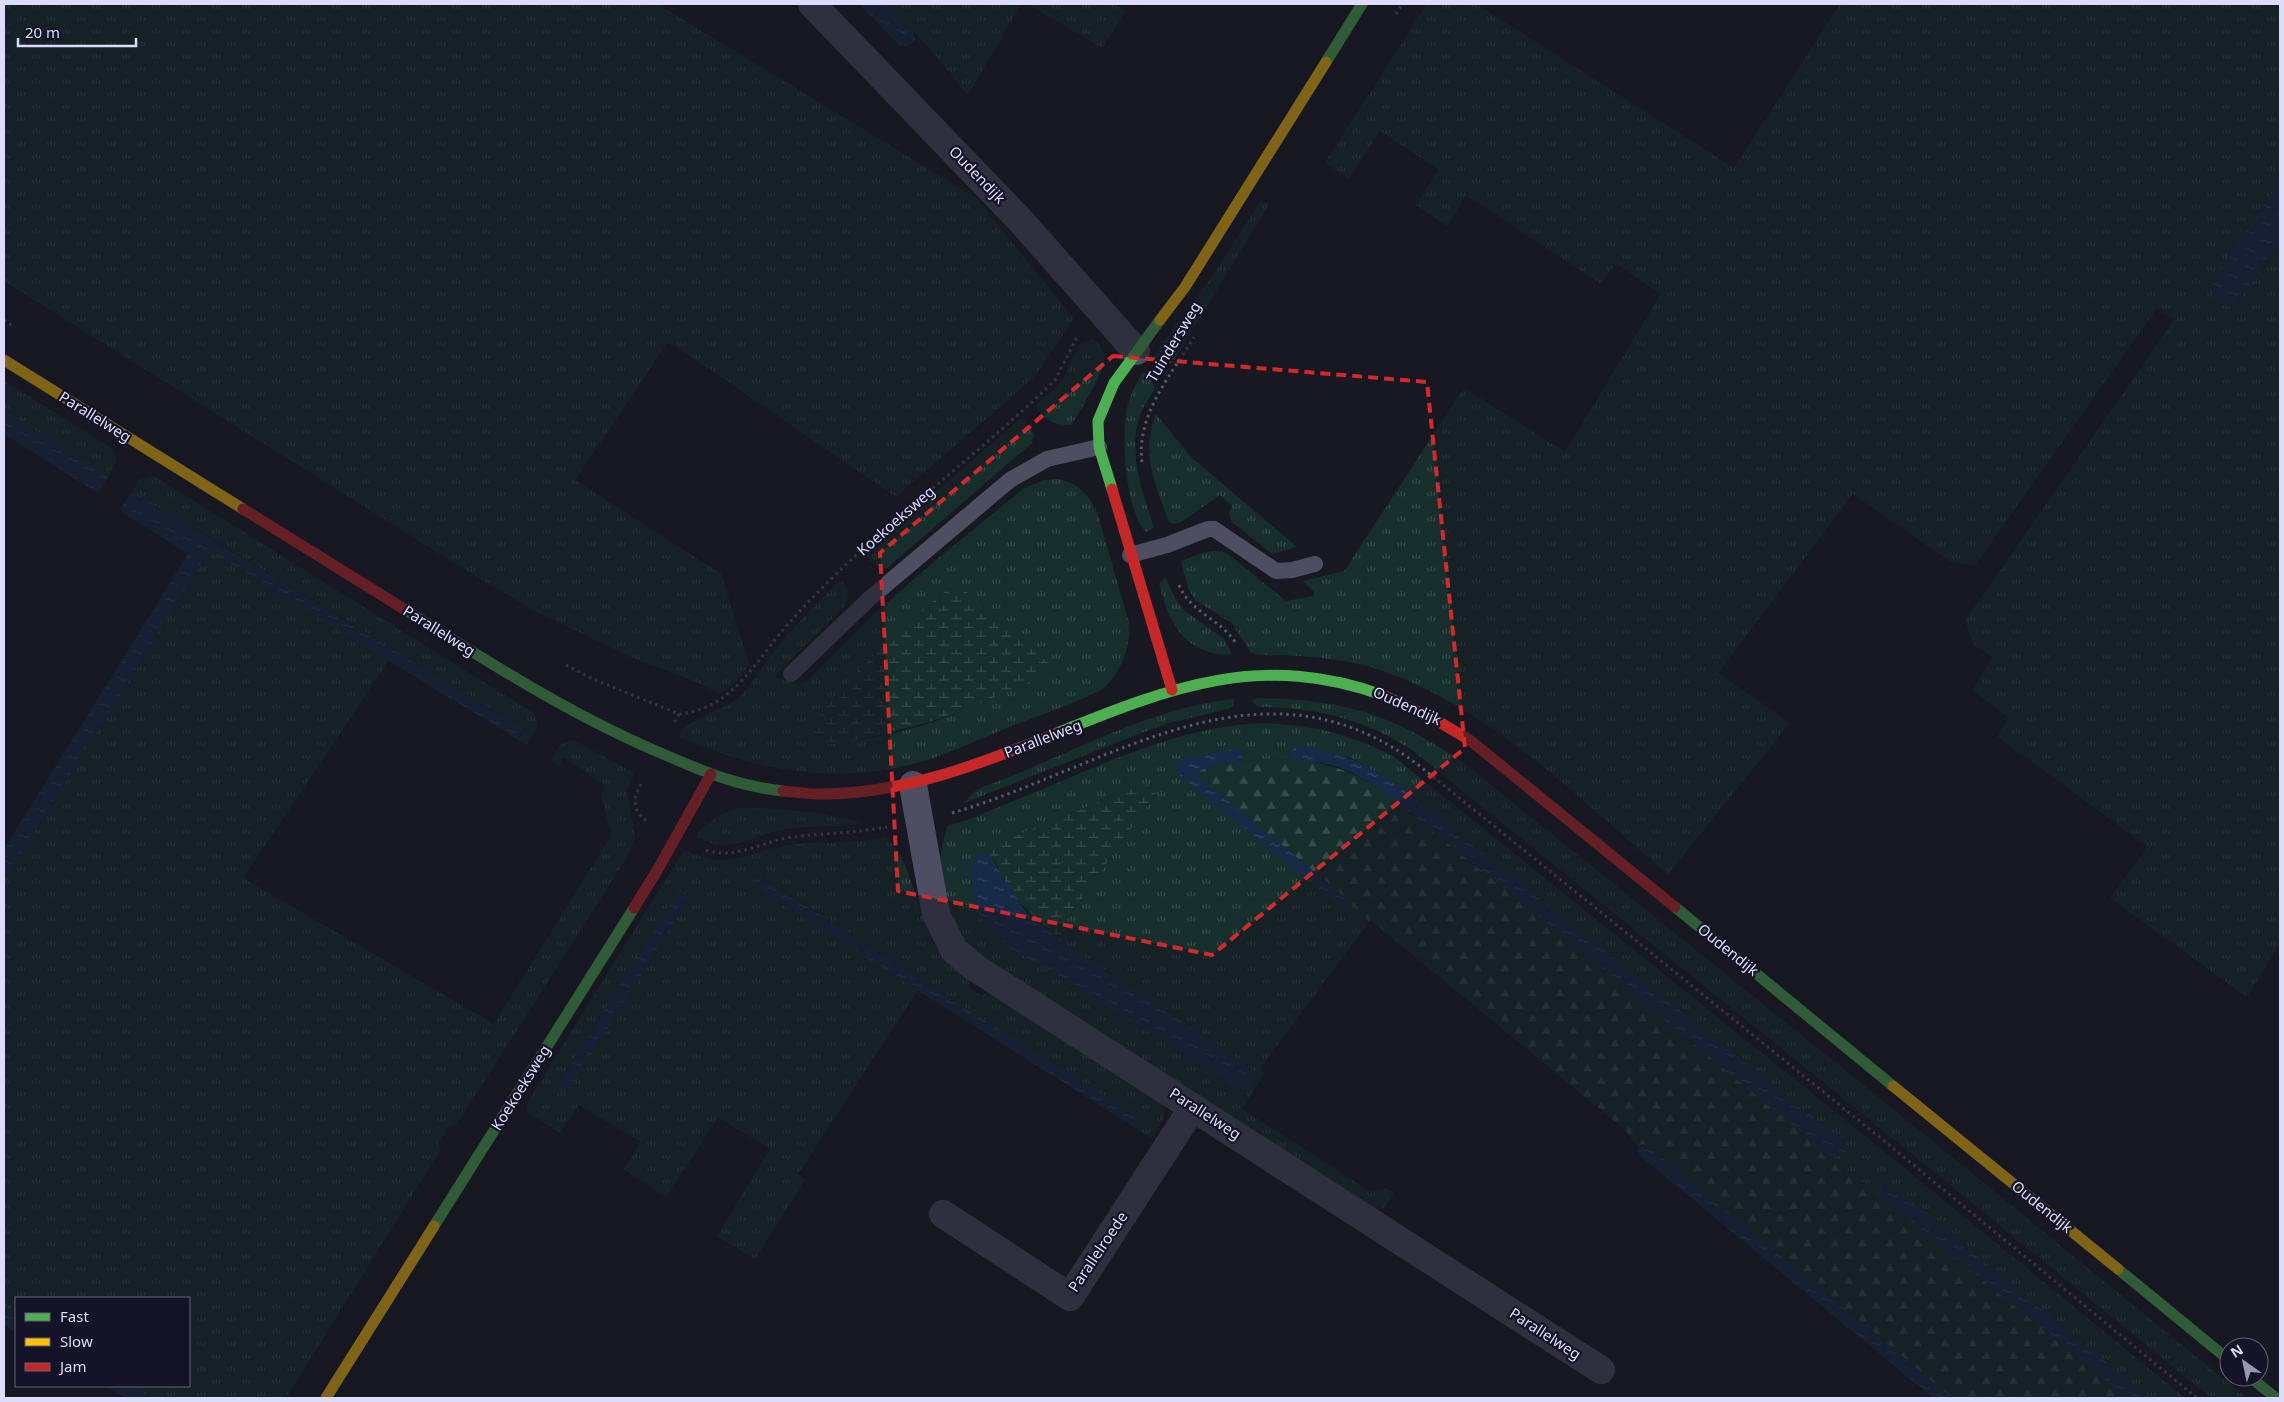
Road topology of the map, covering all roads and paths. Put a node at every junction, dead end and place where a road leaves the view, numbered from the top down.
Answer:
1 (812, 4) edge
2 (1362, 4) edge
3 (1402, 4) edge
4 (1392, 21) dead end
5 (1104, 314) junction
6 (1195, 335) dead end
7 (1136, 351) junction
8 (4, 360) edge
9 (1099, 447) junction
10 (1144, 470) dead end
11 (1167, 545) junction
12 (1130, 555) junction
13 (1315, 564) dead end
14 (792, 674) dead end
15 (1245, 676) junction
16 (1172, 690) junction
17 (679, 714) dead end
18 (711, 774) junction
19 (913, 784) junction
20 (1193, 1107) junction
21 (943, 1214) dead end
22 (2219, 1352) edge
23 (1601, 1370) dead end
24 (2262, 1387) edge
25 (329, 1397) edge
26 (2198, 1398) edge
27 (2276, 1398) edge

1 - 5 street, Oudendijk
2 - 7 street, Tuindersweg
3 - 4 path
5 - 7 street, Oudendijk
5 - 17 path, Koekoeksweg
6 - 10 path, Tuindersweg
7 - 9 street, Tuindersweg
8 - 18 street, Parallelweg
9 - 12 street, Tuindersweg
9 - 14 lane
11 - 12 lane
11 - 13 lane
11 - 15 path
12 - 16 street, Tuindersweg
15 - 16 street, Oudendijk
15 - 22 street, Oudendijk
15 - 26 path
16 - 19 street, Parallelweg
18 - 19 street, Parallelweg
18 - 25 street, Koekoeksweg
19 - 20 street, Parallelweg
20 - 21 street, Parallelroede
20 - 23 street, Parallelweg
24 - 27 street

